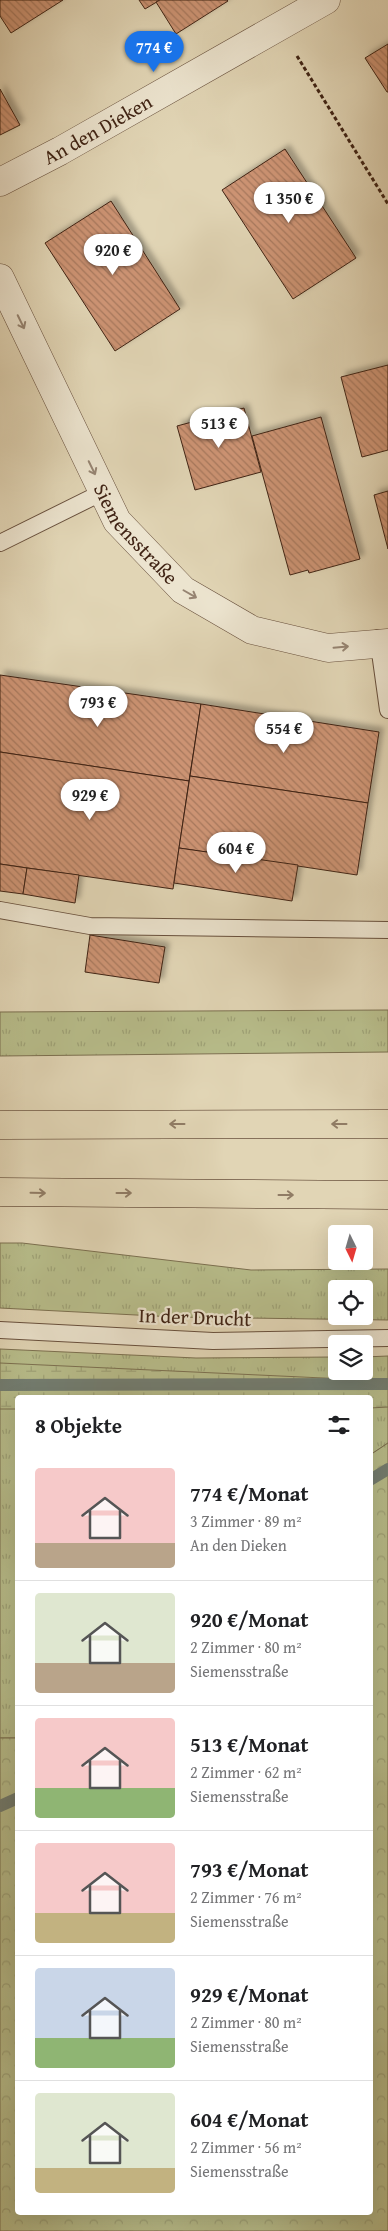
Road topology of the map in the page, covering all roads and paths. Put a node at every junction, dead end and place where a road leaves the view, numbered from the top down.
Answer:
1 (326, 0) edge
2 (278, 26) junction
3 (0, 182) edge
4 (388, 204) edge
5 (0, 278) edge
6 (103, 492) junction
7 (0, 543) edge
8 (382, 642) edge
9 (388, 710) edge
10 (0, 910) edge
11 (388, 930) edge
12 (388, 1124) edge
13 (0, 1125) edge
14 (0, 1192) edge
15 (388, 1195) edge
16 (0, 1330) edge
17 (388, 1338) edge

1 - 2 street, An den Dieken
2 - 3 street, An den Dieken
2 - 4 path
5 -> 6 street, Siemensstraße
6 - 7 lane
6 -> 8 street, Siemensstraße
8 - 9 lane
10 - 11 lane
12 -> 13 highway
14 -> 15 highway
16 - 17 lane, In der Drucht

